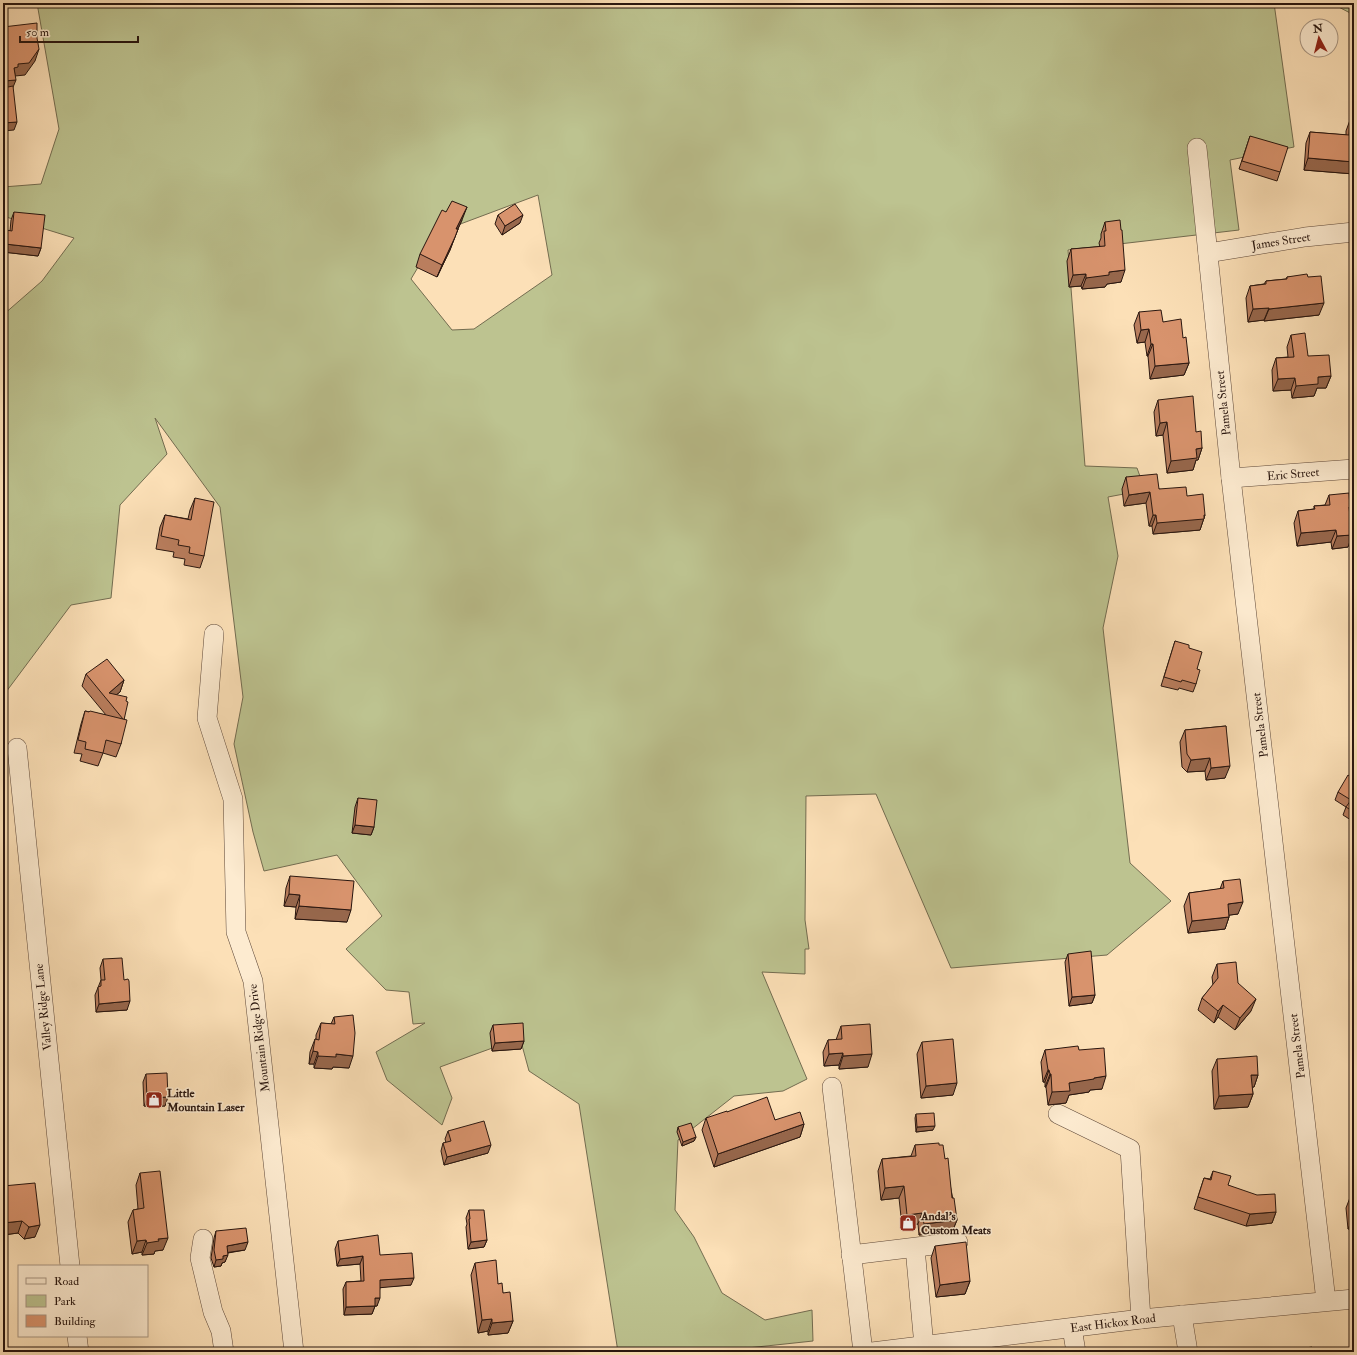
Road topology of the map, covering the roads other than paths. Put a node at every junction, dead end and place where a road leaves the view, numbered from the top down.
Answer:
1 (1197, 148) dead end
2 (1354, 232) edge
3 (1208, 253) junction
4 (1354, 468) edge
5 (1231, 478) junction
6 (214, 634) dead end
7 (17, 748) dead end
8 (832, 1087) dead end
9 (1058, 1114) dead end
10 (203, 1239) dead end
11 (958, 1242) edge
12 (915, 1248) junction
13 (851, 1255) junction
14 (70, 1265) edge
15 (1354, 1298) edge
16 (1326, 1300) junction
17 (1182, 1314) junction
18 (1141, 1319) junction
19 (1072, 1328) junction
20 (77, 1337) edge
21 (924, 1346) junction
22 (79, 1352) edge
23 (224, 1352) edge
24 (294, 1352) edge
25 (863, 1352) edge
26 (872, 1352) edge
27 (1076, 1352) edge
28 (1188, 1352) edge

1 - 3 street, Pamela Street
2 - 3 street, James Street
3 - 5 street, Pamela Street
4 - 5 street, Eric Street
5 - 16 street, Pamela Street
6 - 24 street, Mountain Ridge Drive
7 - 14 street, Valley Ridge Lane
8 - 13 street
9 - 18 street
10 - 23 street
11 - 12 street
12 - 13 street
12 - 21 street
13 - 25 street
15 - 16 street, East Hickox Road
16 - 17 street, East Hickox Road
17 - 18 street, East Hickox Road
17 - 28 street
18 - 19 street, East Hickox Road
19 - 21 street, East Hickox Road
19 - 27 street
20 - 22 street
21 - 26 street, East Hickox Road

